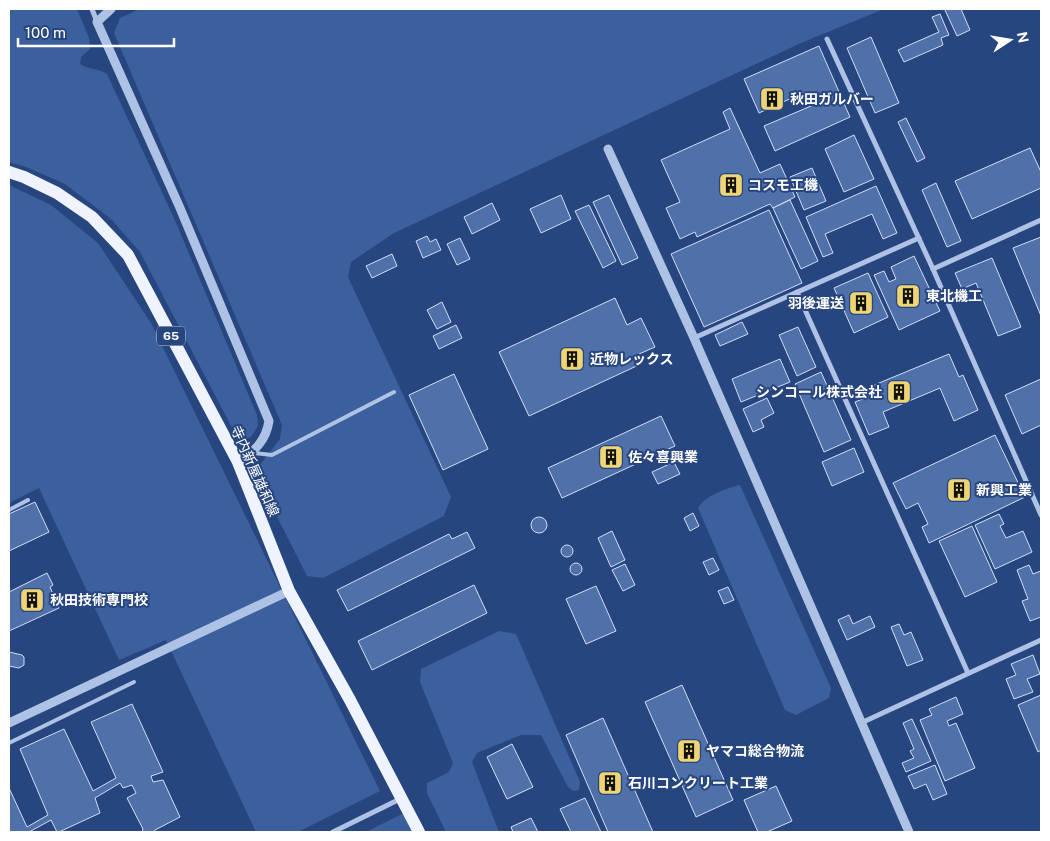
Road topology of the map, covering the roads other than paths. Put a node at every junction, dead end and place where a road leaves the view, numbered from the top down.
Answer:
1 (92, 9) edge
2 (111, 9) edge
3 (97, 22) junction
4 (827, 39) dead end
5 (608, 149) dead end
6 (9, 172) edge
7 (1041, 220) edge
8 (919, 238) junction
9 (933, 269) junction
10 (796, 292) junction
11 (694, 338) junction
12 (394, 392) dead end
13 (253, 453) junction
14 (238, 462) junction
15 (28, 500) dead end
16 (9, 510) edge
17 (1041, 515) edge
18 (289, 591) junction
19 (1041, 640) edge
20 (968, 673) junction
21 (134, 682) dead end
22 (861, 722) junction
23 (9, 723) edge
24 (9, 744) edge
25 (401, 799) junction
26 (333, 832) edge
27 (419, 832) edge
28 (909, 832) edge

1 - 3 street
2 - 3 street
3 - 13 street
4 - 8 street
5 - 11 street
6 - 14 main road, 寺内新屋雄和線 / 65
7 - 9 street
8 - 9 street
8 - 10 street
9 - 17 street
10 - 11 street
10 - 20 street
11 - 22 street
12 - 13 lane
13 - 14 street
14 - 18 main road, 寺内新屋雄和線 / 65
15 - 16 lane
18 - 23 street
18 - 25 main road, 寺内新屋雄和線 / 65
19 - 20 street
20 - 22 street
21 - 24 lane
22 - 28 street
25 - 26 street
25 - 27 main road, 寺内新屋雄和線 / 65

